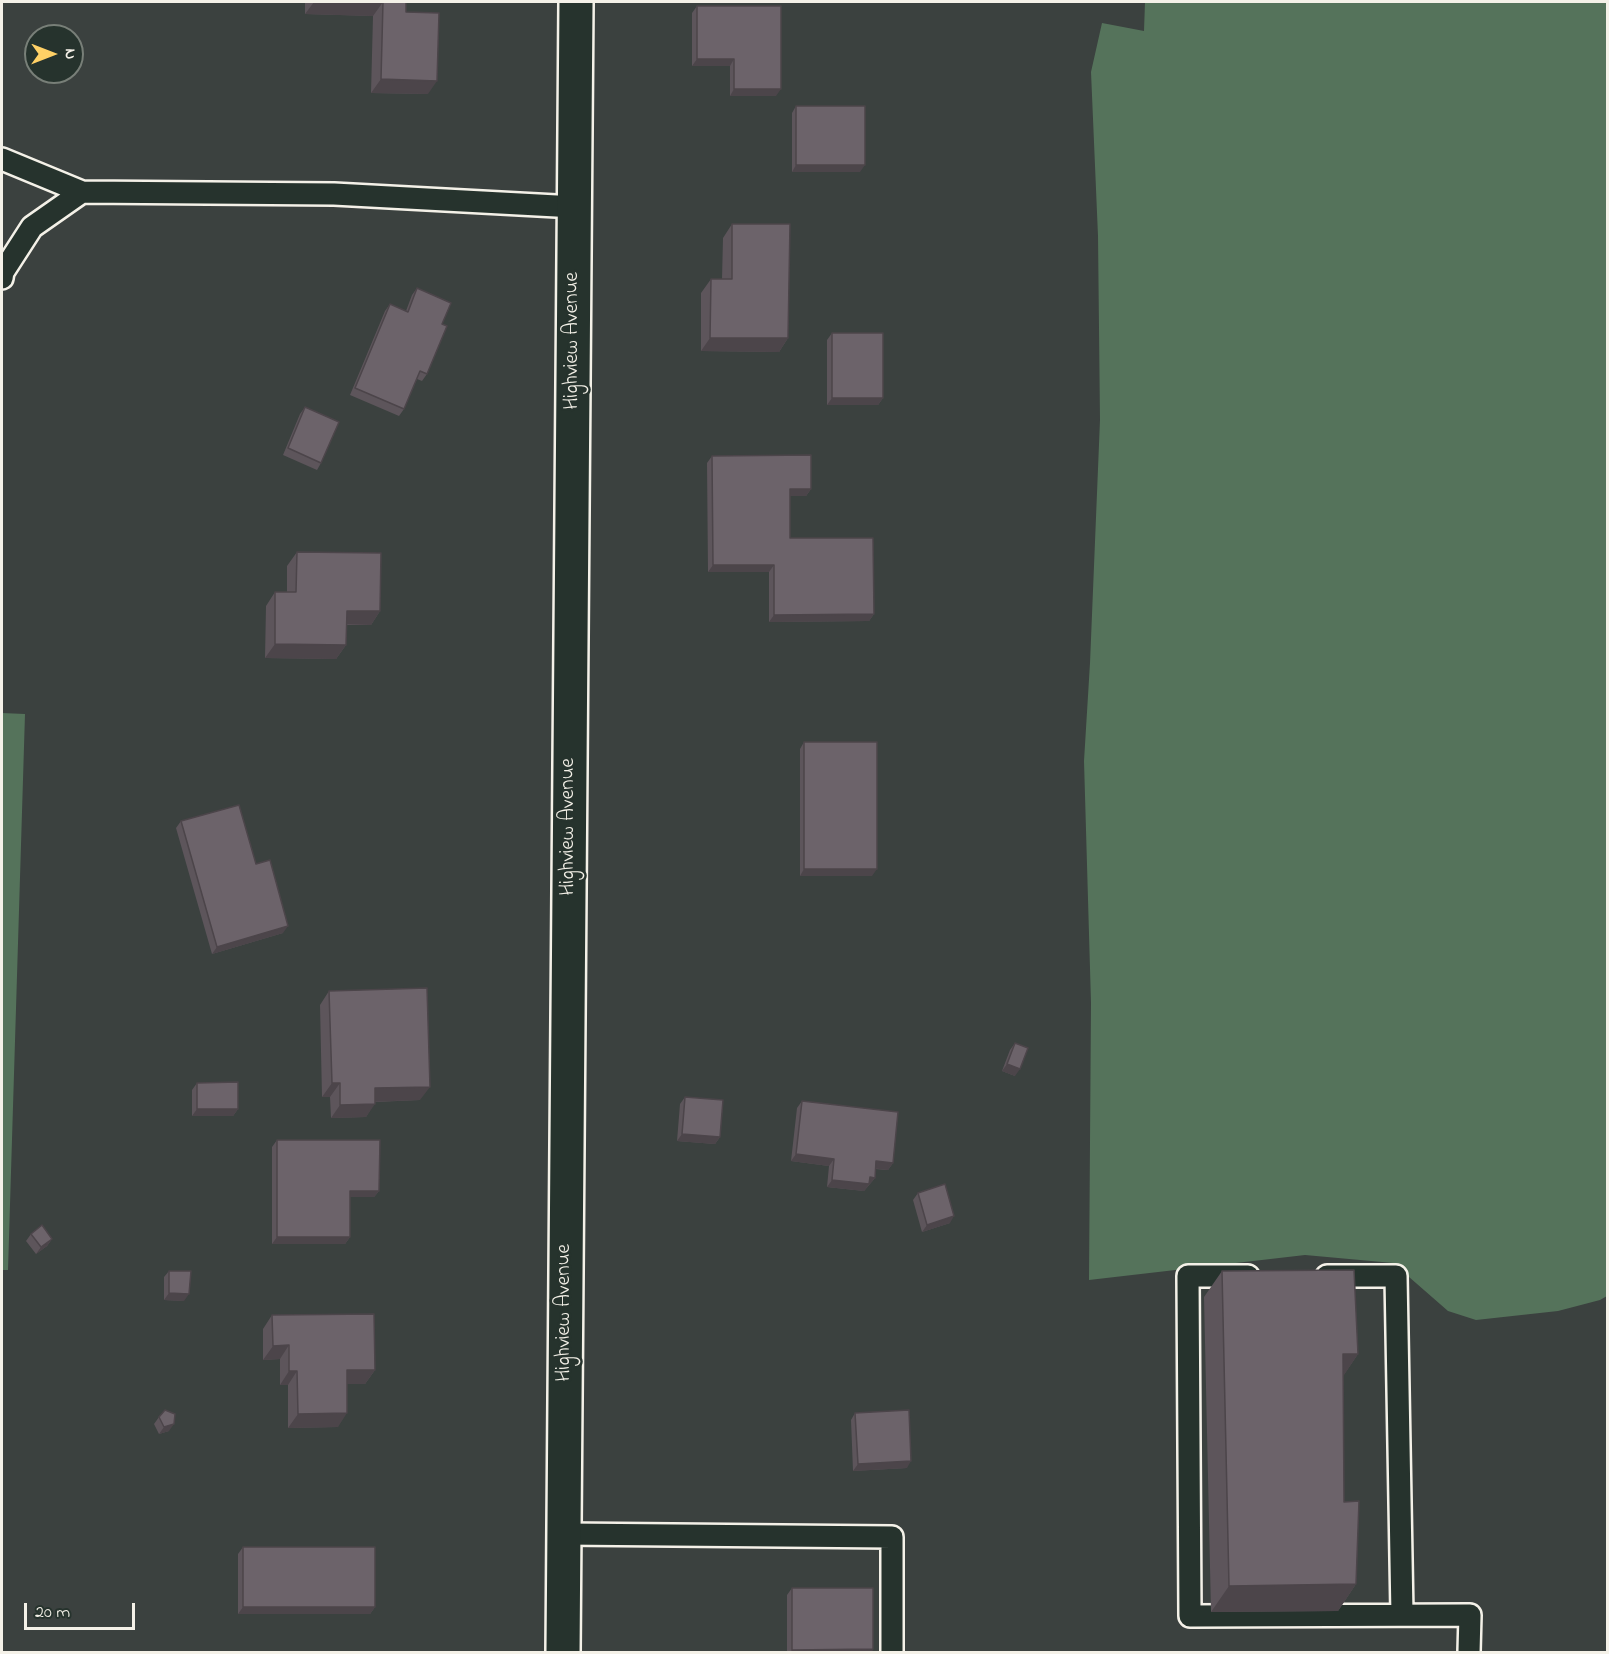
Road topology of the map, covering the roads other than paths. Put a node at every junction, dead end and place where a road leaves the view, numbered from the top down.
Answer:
1 (576, 2) edge
2 (2, 159) edge
3 (82, 192) junction
4 (575, 207) junction
5 (2, 278) edge
6 (1269, 1276) edge
7 (1304, 1276) edge
8 (564, 1534) junction
9 (1402, 1615) junction
10 (563, 1653) edge
11 (892, 1653) edge
12 (1470, 1653) edge

1 - 4 street, Highview Avenue
2 - 3 lane
3 - 4 lane
3 - 5 lane
4 - 8 street, Highview Avenue
6 - 9 lane
7 - 9 lane
8 - 10 street, Highview Avenue
8 - 11 lane
9 - 12 lane

